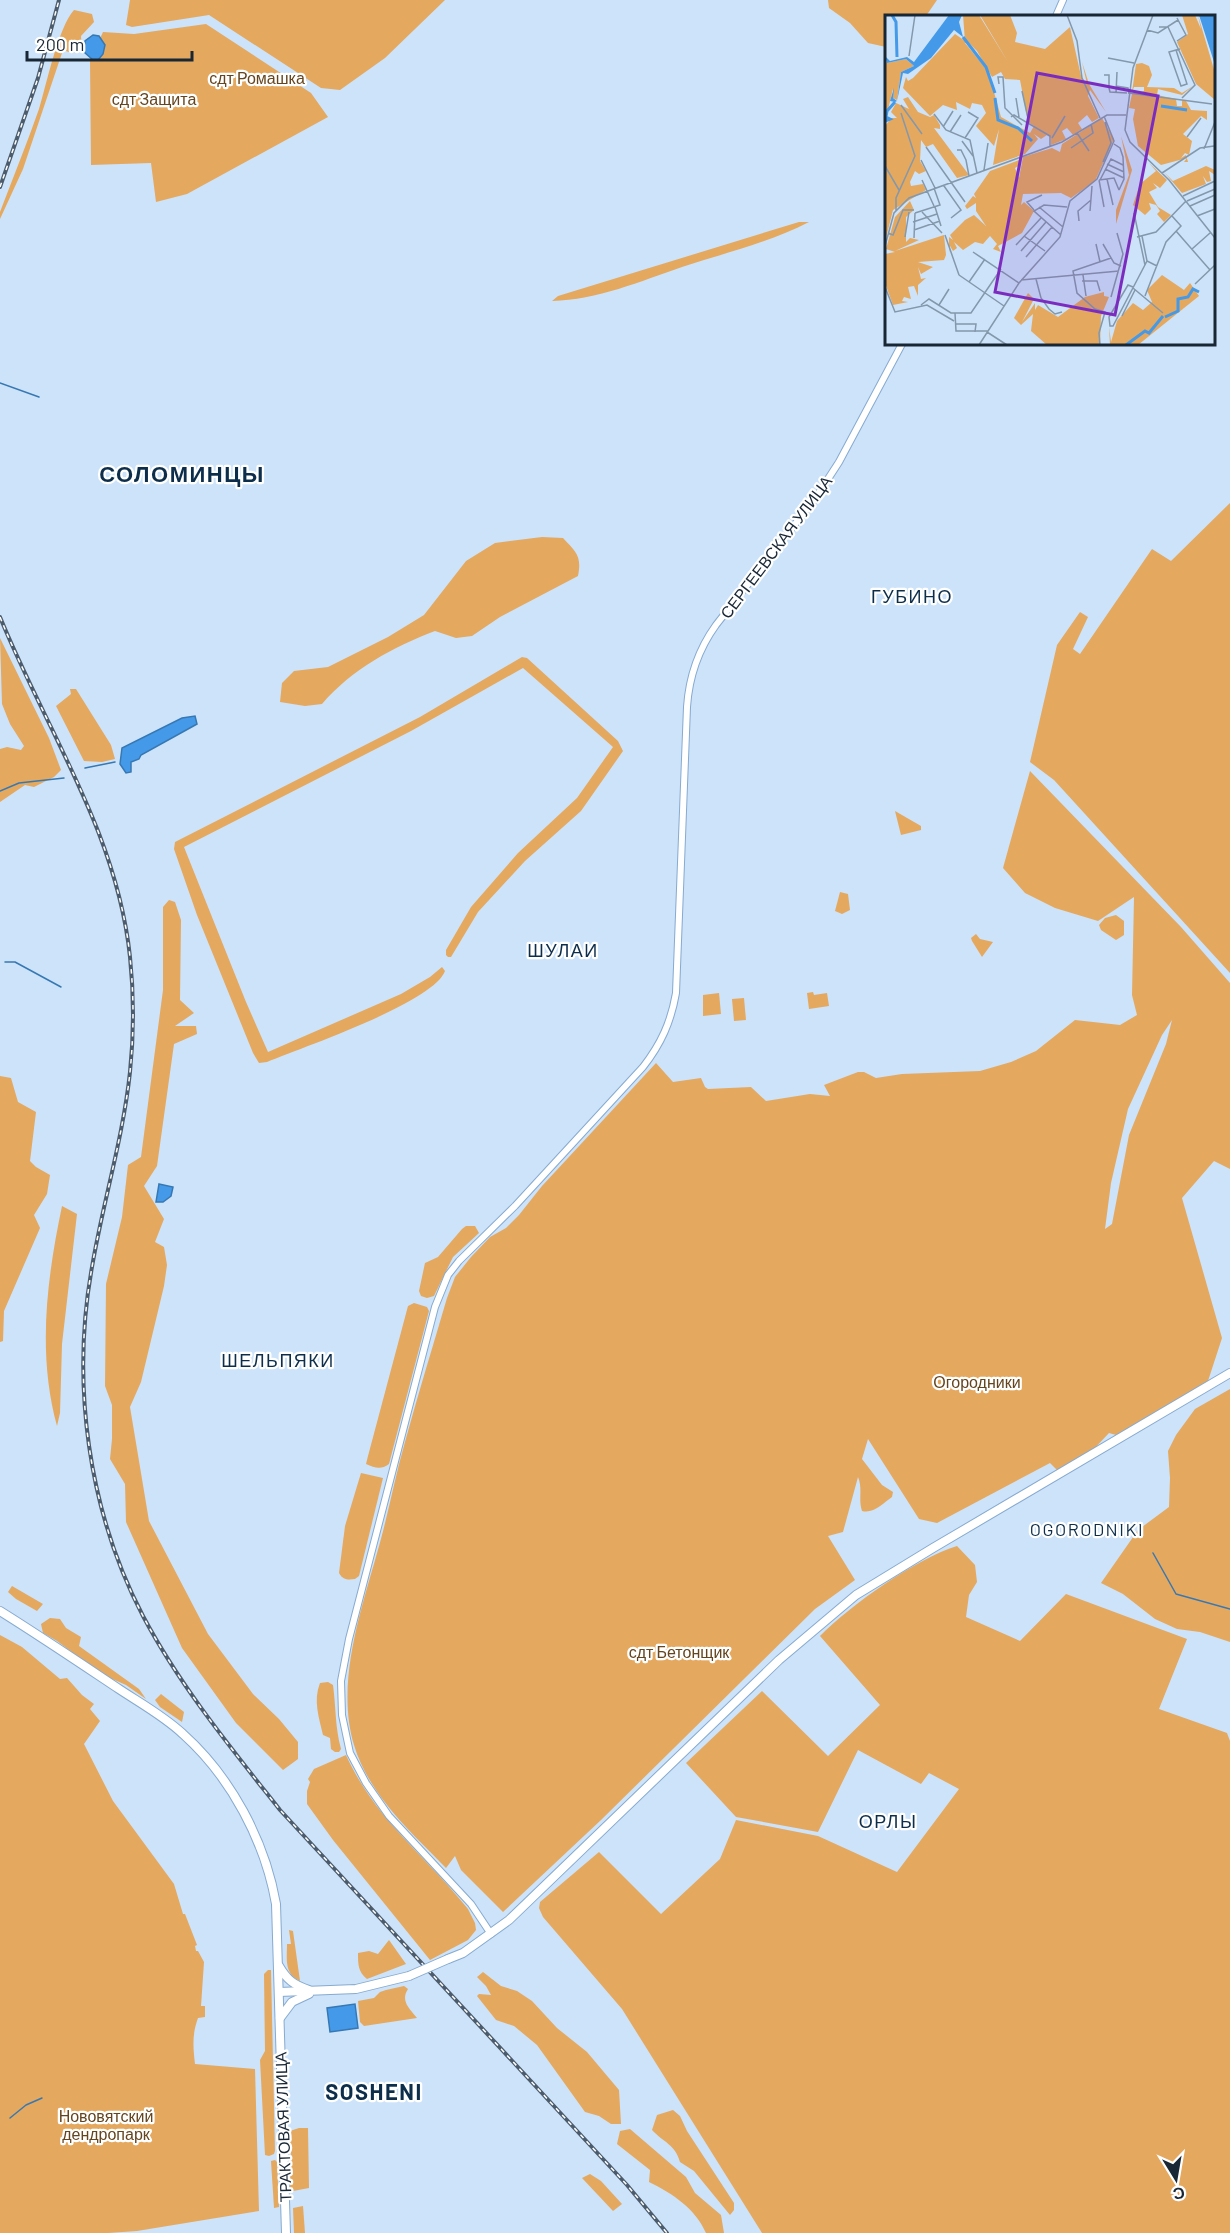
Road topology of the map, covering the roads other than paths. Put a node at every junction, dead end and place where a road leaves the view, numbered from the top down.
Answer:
1 (1063, 0) edge
2 (1056, 15) edge
3 (901, 345) edge
4 (1230, 1373) edge
5 (0, 1611) edge
6 (491, 1934) junction
7 (278, 1965) junction
8 (279, 1992) junction
9 (319, 1992) junction
10 (279, 2021) junction
11 (286, 2233) edge

1 - 2 street
3 - 6 street, СЕРГЕЕВСКАЯ УЛИЦА
4 - 6 main road
5 - 7 main road
6 - 9 main road, bridge
7 - 8 main road
7 - 9 main road
8 - 9 main road
8 - 10 main road, ТРАКТОВАЯ УЛИЦА
9 - 10 main road
10 - 11 main road, ТРАКТОВАЯ УЛИЦА

